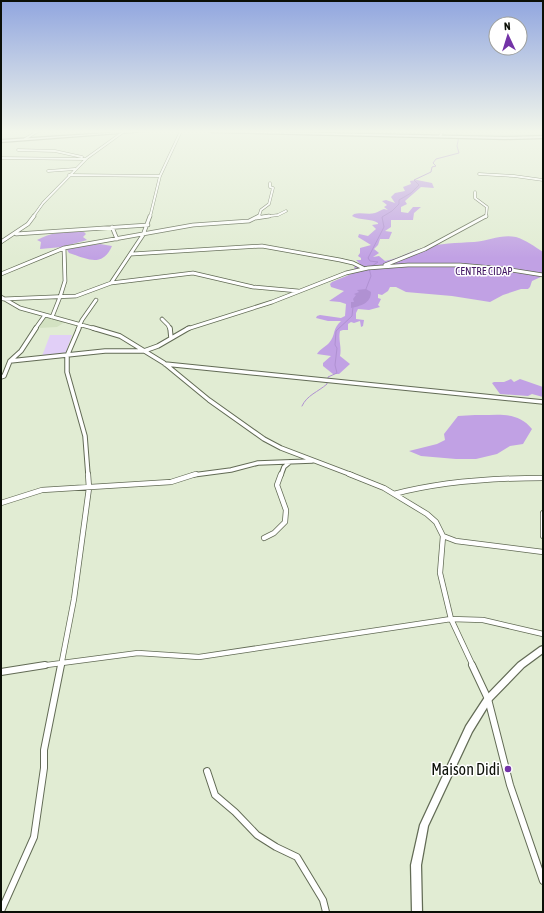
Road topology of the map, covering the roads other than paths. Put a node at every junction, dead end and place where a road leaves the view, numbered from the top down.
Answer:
1 (479, 174) dead end
2 (69, 175) joint
3 (160, 176) joint
4 (543, 180) edge
5 (270, 183) dead end
6 (475, 192) dead end
7 (286, 211) dead end
8 (253, 219) junction
9 (148, 225) junction
10 (112, 227) junction
11 (15, 234) junction
12 (143, 235) junction
13 (117, 239) junction
14 (1, 242) edge
15 (64, 248) junction
16 (132, 254) junction
17 (383, 266) junction
18 (368, 268) junction
19 (1, 274) edge
20 (543, 275) edge
21 (111, 283) junction
22 (299, 292) junction
23 (61, 297) junction
24 (2, 298) edge
25 (96, 300) dead end
26 (45, 315) junction
27 (52, 317) junction
28 (162, 319) dead end
29 (80, 324) junction
30 (171, 338) junction
31 (144, 351) junction
32 (67, 356) junction
33 (10, 361) junction
34 (164, 364) junction
35 (1, 377) edge
36 (543, 402) edge
37 (314, 460) junction
38 (290, 462) junction
39 (543, 478) edge
40 (89, 488) junction
41 (394, 494) junction
42 (1, 503) edge
43 (543, 513) edge
44 (443, 536) junction
45 (543, 536) edge
46 (264, 538) dead end
47 (543, 552) edge
48 (451, 619) junction
49 (543, 634) edge
50 (543, 649) edge
51 (62, 662) junction
52 (1, 672) edge
53 (488, 699) junction
54 (207, 771) dead end
55 (543, 881) edge
56 (1, 911) edge
57 (326, 912) edge
58 (417, 912) edge

1 - 4 street
2 - 3 street
2 - 11 street
3 - 9 street
5 - 8 street
6 - 17 street
7 - 8 street
8 - 12 street
9 - 10 street
9 - 12 street
10 - 11 street
10 - 13 street
11 - 14 street
12 - 13 street
12 - 16 street
13 - 15 street
15 - 19 street
15 - 23 street
16 - 18 street
16 - 21 street
17 - 18 street
17 - 20 street
18 - 22 street
21 - 22 street
21 - 23 street
22 - 30 street
23 - 24 street
23 - 27 street
24 - 26 street
25 - 29 street
26 - 27 street
26 - 33 street
27 - 29 street
28 - 30 street
29 - 31 street
29 - 32 street
30 - 31 street
31 - 32 street
31 - 34 street
32 - 33 street
32 - 40 street
33 - 35 street
34 - 36 street
34 - 37 street
37 - 38 street
37 - 41 street
38 - 40 street
38 - 46 street
39 - 41 street
40 - 42 street
40 - 51 street
41 - 44 street
43 - 45 street
44 - 47 street
44 - 48 street
48 - 49 street
48 - 51 street
48 - 53 street
50 - 53 main road
51 - 52 street
51 - 56 street
53 - 55 street
53 - 58 main road
54 - 57 street

